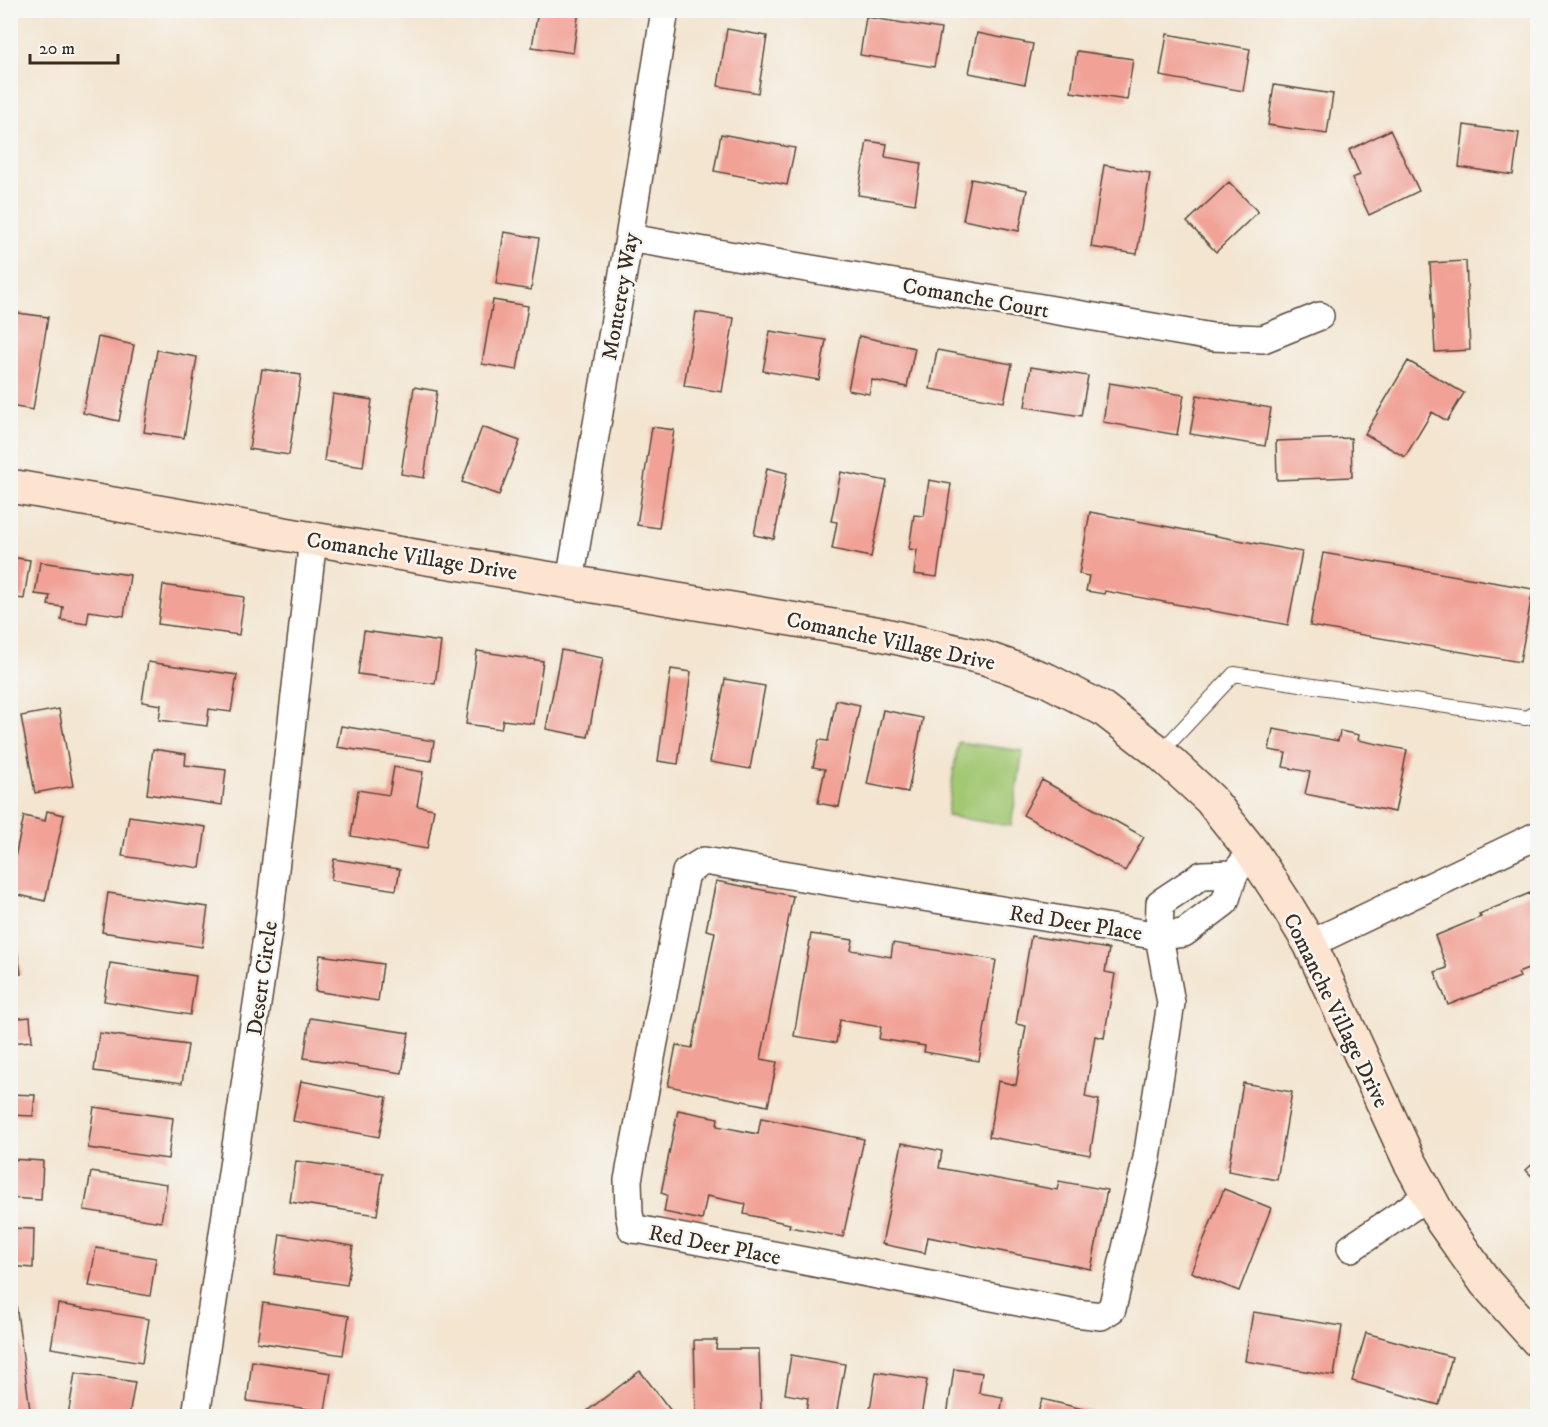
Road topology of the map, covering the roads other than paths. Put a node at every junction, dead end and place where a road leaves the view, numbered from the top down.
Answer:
1 (665, 10) edge
2 (629, 238) junction
3 (1320, 316) dead end
4 (10, 486) edge
5 (314, 539) junction
6 (570, 581) junction
7 (1538, 711) edge
8 (1160, 753) junction
9 (1538, 835) edge
10 (1243, 863) junction
11 (1159, 936) junction
12 (1310, 944) junction
13 (1428, 1196) junction
14 (1351, 1248) dead end
15 (1536, 1336) edge
16 (196, 1416) edge

1 - 2 street, Monterey Way
2 - 3 street, Comanche Court
2 - 6 street, Monterey Way
4 - 5 street, Comanche Village Drive
5 - 6 street, Comanche Village Drive
5 - 16 street, Desert Circle
6 - 8 street, Comanche Village Drive
7 - 8 lane
8 - 10 street, Comanche Village Drive
9 - 12 street
10 - 11 street, Red Deer Place
10 - 11 street, Red Deer Place
10 - 12 street, Comanche Village Drive
11 - 11 street, Red Deer Place
12 - 13 street, Comanche Village Drive
13 - 14 street
13 - 15 street, Comanche Village Drive

